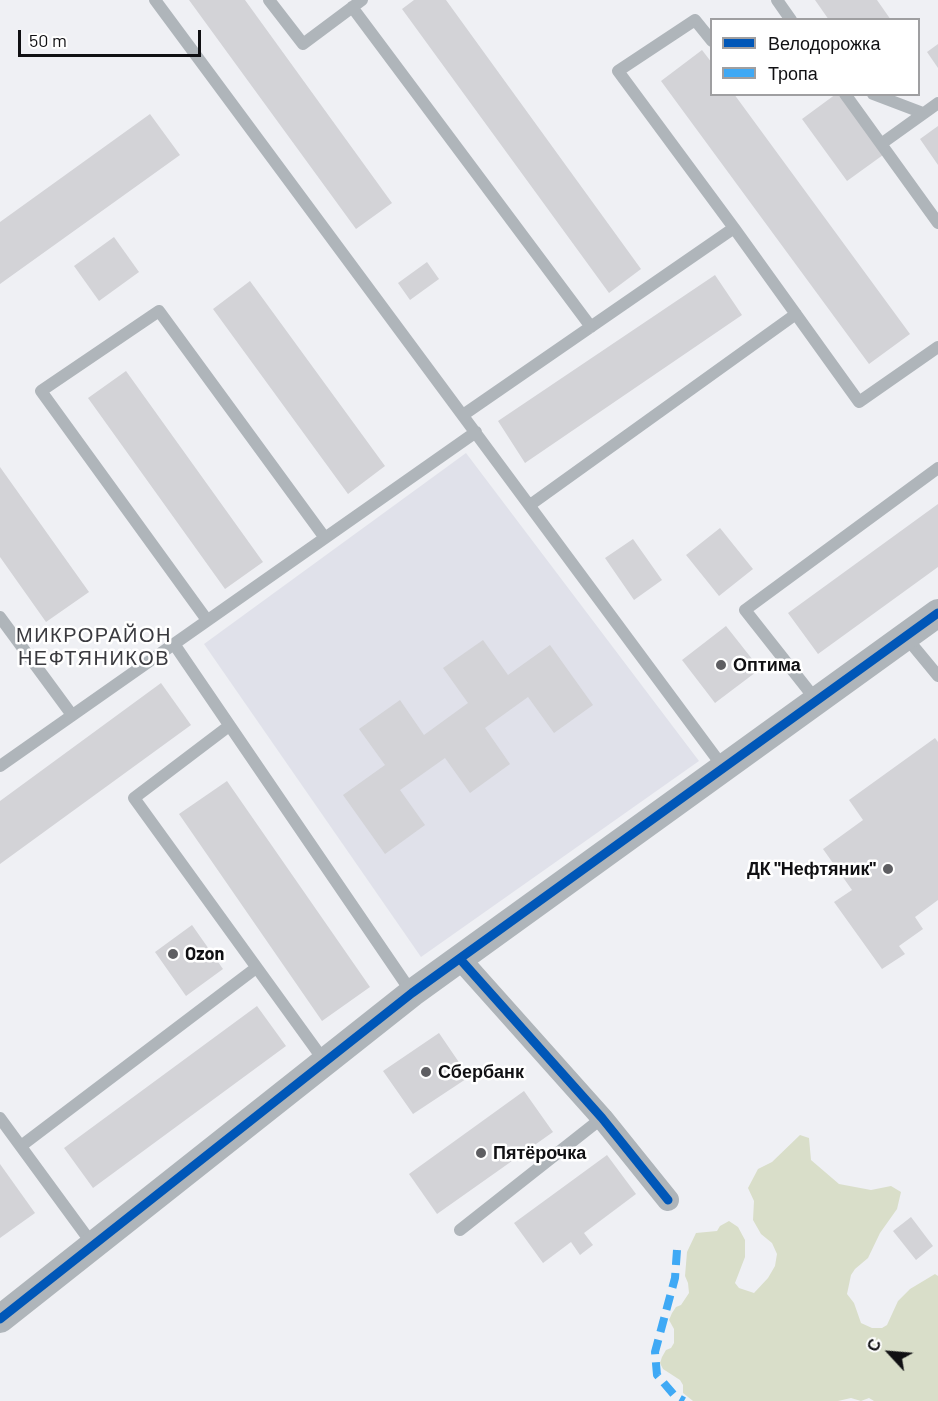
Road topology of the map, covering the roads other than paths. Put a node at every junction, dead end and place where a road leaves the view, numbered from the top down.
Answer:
1 (155, 0) edge
2 (269, 0) edge
3 (777, 0) edge
4 (357, 4) edge
5 (790, 18) edge
6 (710, 40) edge
7 (846, 96) edge
8 (878, 96) edge
9 (938, 103) edge
10 (923, 113) junction
11 (881, 144) junction
12 (938, 223) edge
13 (734, 228) junction
14 (796, 315) junction
15 (591, 327) junction
16 (938, 347) edge
17 (463, 415) junction
18 (476, 432) junction
19 (938, 468) edge
20 (530, 505) junction
21 (324, 538) junction
22 (938, 613) edge
23 (0, 617) edge
24 (207, 620) junction
25 (905, 636) junction
26 (174, 644) junction
27 (938, 676) edge
28 (816, 700) junction
29 (72, 715) junction
30 (229, 726) junction
31 (0, 766) edge
32 (723, 767) junction
33 (460, 959) junction
34 (256, 968) junction
35 (412, 993) junction
36 (325, 1062) junction
37 (0, 1118) edge
38 (602, 1118) junction
39 (21, 1146) junction
40 (668, 1200) dead end
41 (460, 1230) dead end
42 (93, 1245) junction
43 (0, 1319) edge

1 - 17 lane
2 - 4 lane
3 - 5 lane
4 - 15 lane
6 - 13 lane
7 - 11 lane
8 - 10 lane
9 - 10 lane
10 - 11 lane
11 - 12 lane
13 - 14 lane
13 - 15 lane
14 - 16 lane
14 - 20 lane
15 - 17 lane
17 - 18 lane
18 - 20 lane
18 - 21 lane
19 - 28 lane
20 - 32 lane
21 - 24 lane
21 - 24 lane
22 - 25 street
23 - 29 lane
24 - 26 lane
25 - 27 lane
25 - 28 street
26 - 29 lane
26 - 30 lane
28 - 32 street
29 - 31 lane
30 - 34 lane
30 - 35 lane
32 - 33 street
33 - 35 street
33 - 38 street
34 - 36 lane
34 - 39 lane
35 - 36 street
36 - 42 street
37 - 39 lane
38 - 40 street
38 - 41 lane
39 - 42 lane
42 - 43 street

